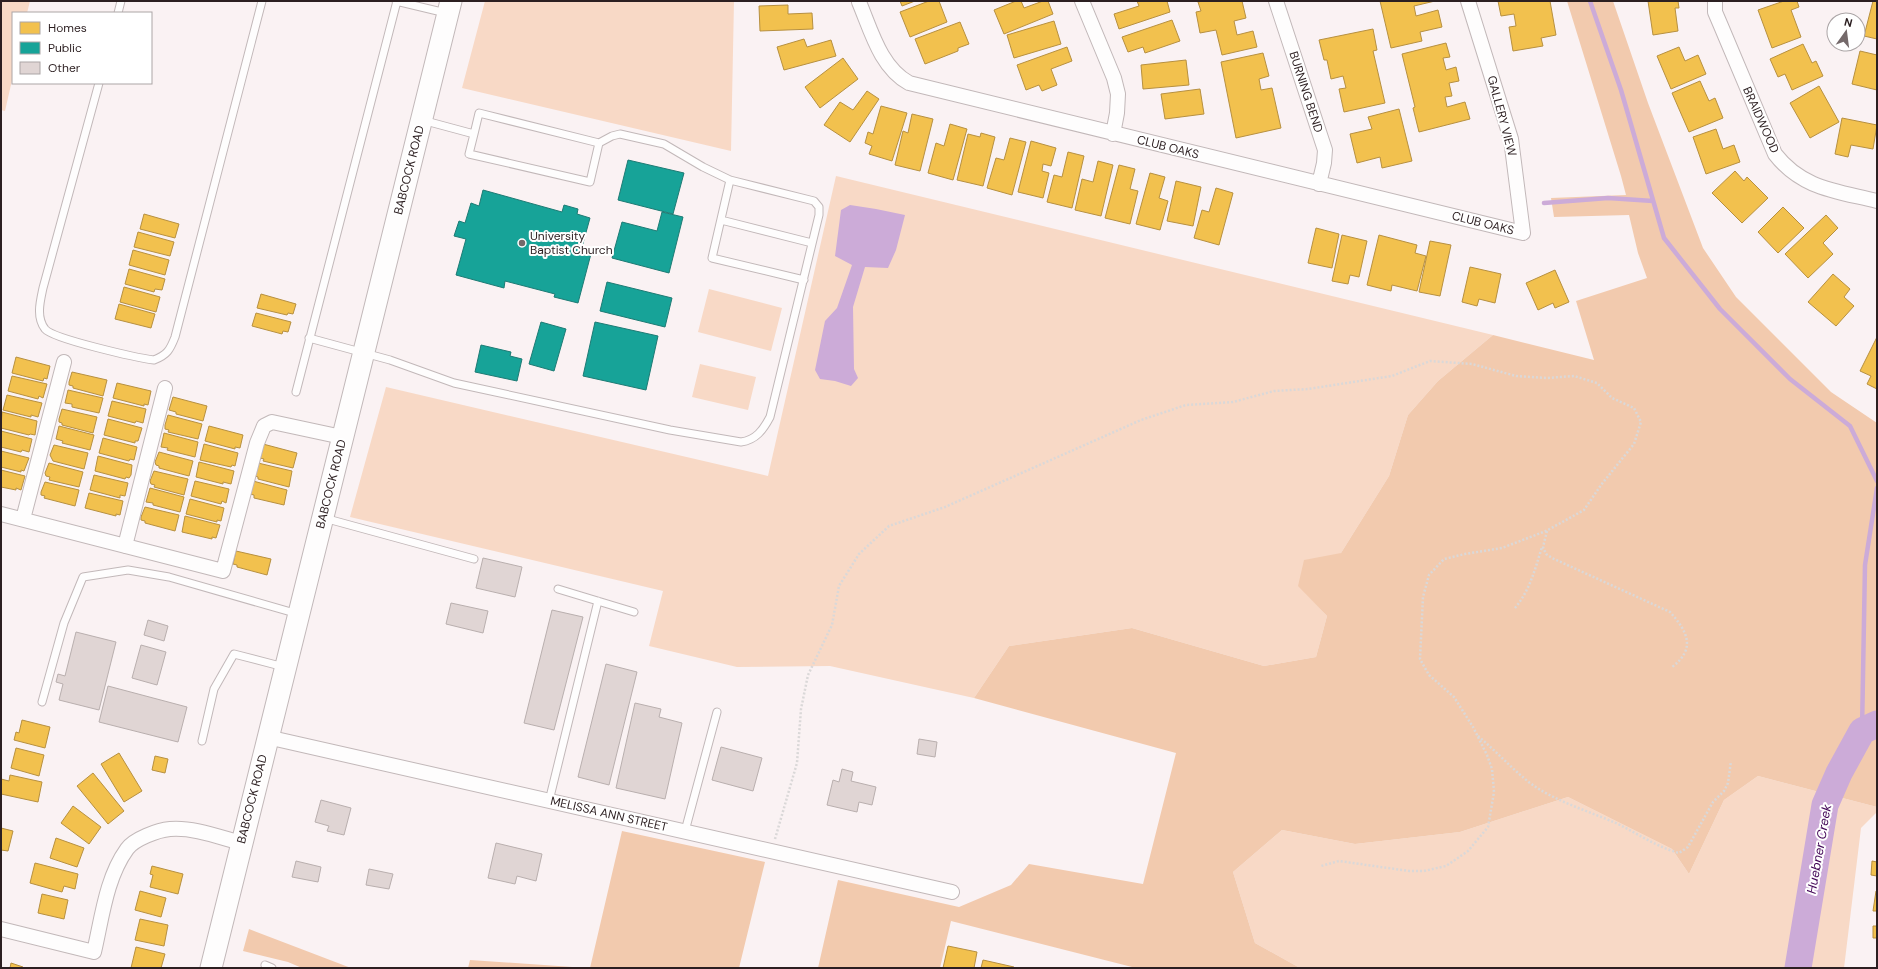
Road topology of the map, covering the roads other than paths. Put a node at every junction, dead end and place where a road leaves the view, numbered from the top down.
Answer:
1 (121, 1) edge
2 (262, 1) edge
3 (396, 1) edge
4 (1082, 1) edge
5 (1276, 1) edge
6 (1468, 1) edge
7 (1715, 1) edge
8 (859, 2) edge
9 (450, 7) edge
10 (118, 12) edge
11 (99, 84) edge
12 (422, 120) junction
13 (474, 134) junction
14 (1113, 134) junction
15 (600, 144) junction
16 (730, 180) junction
17 (1319, 184) junction
18 (1877, 201) edge
19 (721, 220) junction
20 (1523, 233) joint
21 (812, 243) junction
22 (804, 280) junction
23 (310, 338) junction
24 (363, 353) junction
25 (64, 362) dead end
26 (165, 388) dead end
27 (296, 392) dead end
28 (342, 437) junction
29 (1, 514) edge
30 (322, 517) junction
31 (23, 520) junction
32 (125, 546) junction
33 (474, 559) dead end
34 (558, 589) dead end
35 (598, 601) junction
36 (634, 612) dead end
37 (298, 614) junction
38 (284, 667) junction
39 (42, 702) dead end
40 (717, 712) dead end
41 (267, 737) junction
42 (202, 741) dead end
43 (549, 800) junction
44 (685, 831) junction
45 (241, 843) junction
46 (952, 892) dead end
47 (1, 929) edge
48 (211, 968) edge

1 - 10 lane
2 - 11 lane
3 - 9 lane
3 - 23 lane
4 - 14 street
5 - 17 street, BURNING BEND
6 - 20 street, GALLERY VIEW
7 - 18 street, BRAIDWOOD
8 - 14 street, CLUB OAKS
9 - 12 main road, BABCOCK ROAD
12 - 13 lane
12 - 24 main road, BABCOCK ROAD
13 - 15 lane
13 - 15 lane
14 - 17 street, CLUB OAKS
15 - 16 lane
16 - 19 lane
16 - 21 lane
17 - 20 street, CLUB OAKS
19 - 21 lane
19 - 22 lane
21 - 22 lane
22 - 24 lane
23 - 24 lane
23 - 27 lane
24 - 28 main road, BABCOCK ROAD
25 - 31 street
26 - 32 street
28 - 30 main road, BABCOCK ROAD
28 - 32 street
29 - 31 street
30 - 33 lane
30 - 37 main road, BABCOCK ROAD
31 - 32 street
34 - 35 lane
35 - 36 lane
35 - 43 lane
37 - 38 main road, BABCOCK ROAD
37 - 39 lane
38 - 41 main road, BABCOCK ROAD
38 - 42 lane
40 - 44 lane
41 - 43 street, MELISSA ANN STREET
41 - 45 main road, BABCOCK ROAD
43 - 44 street, MELISSA ANN STREET
44 - 46 street, MELISSA ANN STREET
45 - 47 street
45 - 48 main road, BABCOCK ROAD

